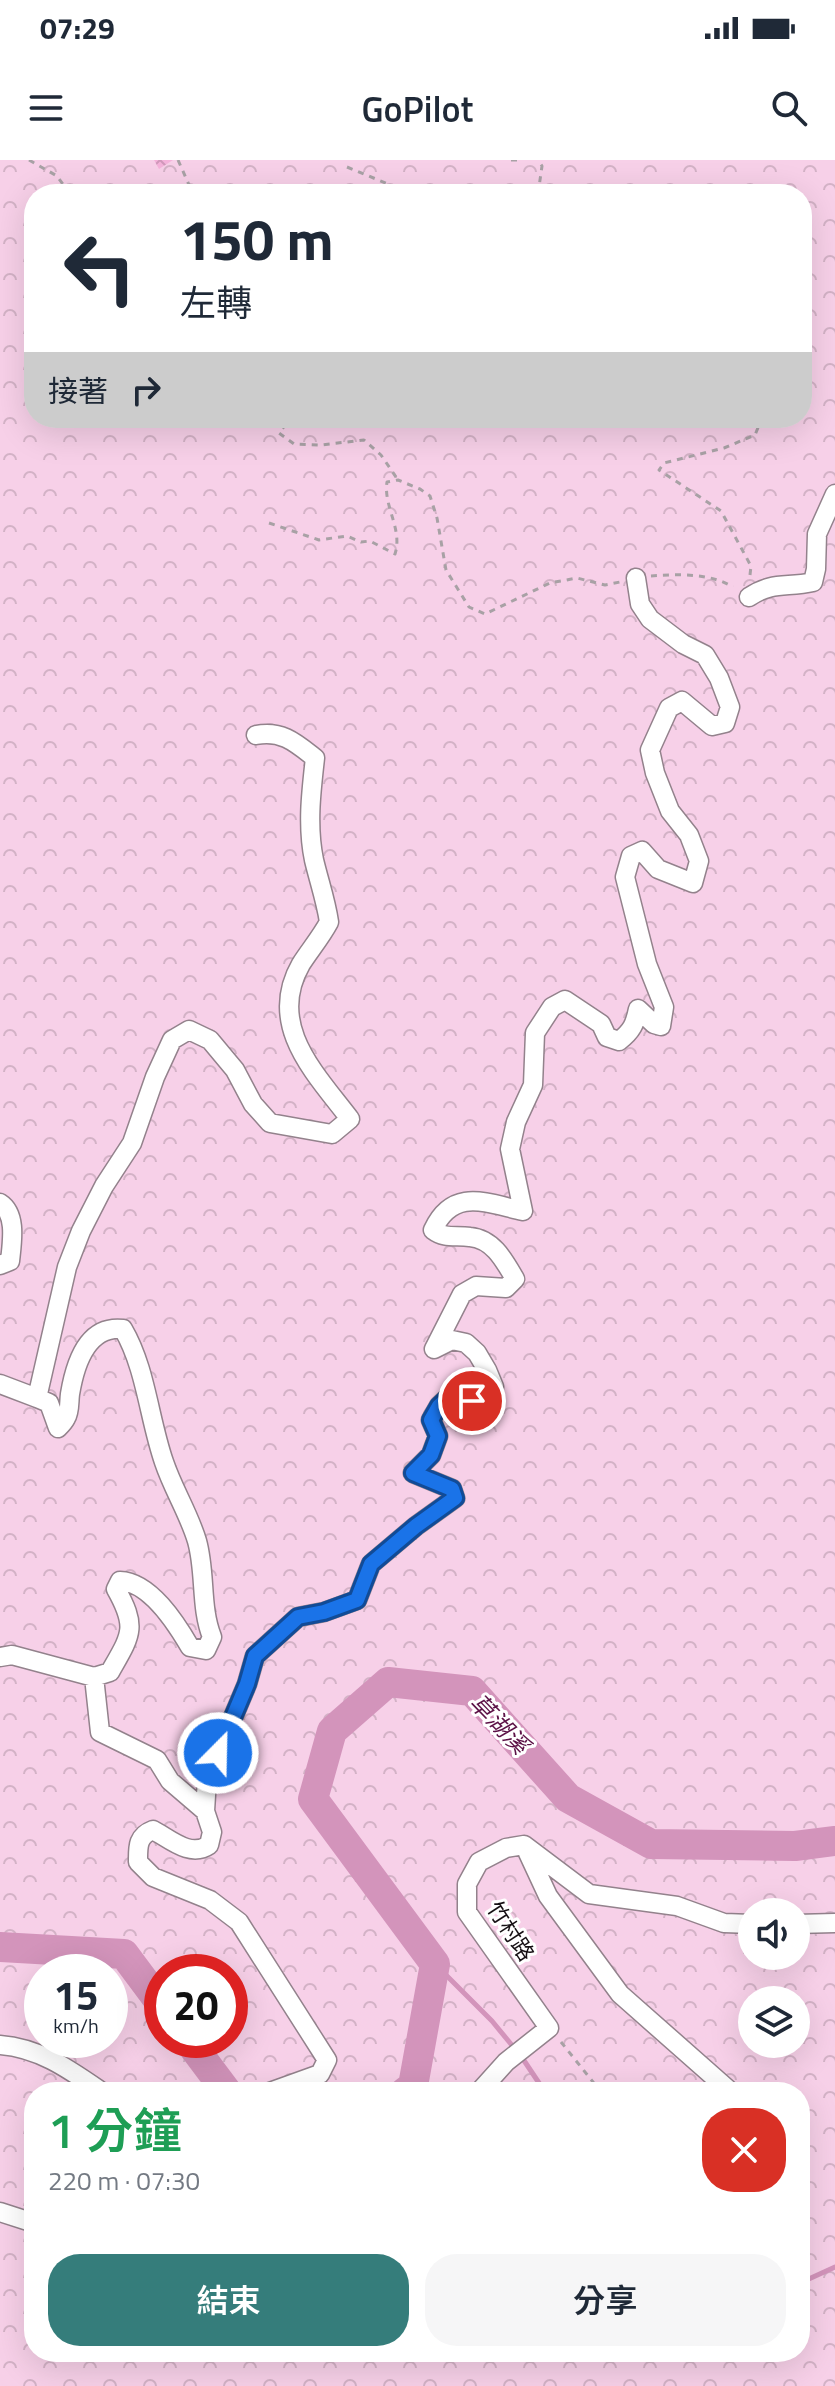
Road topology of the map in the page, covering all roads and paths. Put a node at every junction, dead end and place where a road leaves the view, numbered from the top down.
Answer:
1 (29, 160) edge
2 (178, 160) edge
3 (511, 160) edge
4 (517, 160) edge
5 (538, 160) edge
6 (347, 167) dead end
7 (63, 184) edge
8 (189, 184) edge
9 (388, 184) edge
10 (539, 184) edge
11 (283, 428) edge
12 (758, 428) edge
13 (398, 480) junction
14 (835, 494) edge
15 (269, 523) dead end
16 (636, 578) junction
17 (749, 597) junction
18 (256, 735) dead end
19 (0, 1203) edge
20 (0, 1265) edge
21 (0, 1384) edge
22 (37, 1398) junction
23 (0, 1657) edge
24 (94, 1677) junction
25 (205, 1811) junction
26 (524, 1845) junction
27 (835, 1923) edge
28 (738, 1924) edge
29 (810, 1924) edge
30 (549, 2028) junction
31 (0, 2045) edge
32 (87, 2082) edge
33 (298, 2082) edge
34 (488, 2082) edge
35 (593, 2082) edge
36 (720, 2082) edge
37 (0, 2212) edge
38 (24, 2220) edge

1 - 7 path
2 - 8 path
3 - 4 path
5 - 10 path
6 - 9 path
11 - 13 path
12 - 17 path
13 - 15 path
13 - 16 path
14 - 17 street
16 - 17 path
16 - 25 street
18 - 22 street
19 - 20 street
21 - 22 street
22 - 24 street
23 - 24 street
24 - 25 street
25 - 33 street
26 - 28 street
26 - 30 street, 竹村路
26 - 36 street
27 - 29 street
30 - 34 street
30 - 35 path
31 - 32 street
37 - 38 street

